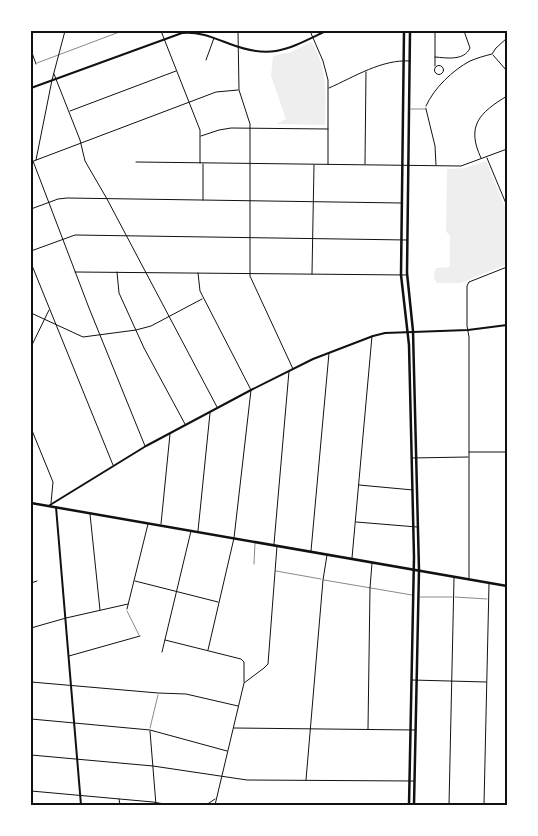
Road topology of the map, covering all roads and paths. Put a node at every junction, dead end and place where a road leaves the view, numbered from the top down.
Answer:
1 (65, 31) edge
2 (122, 31) edge
3 (161, 31) edge
4 (238, 31) edge
5 (310, 31) edge
6 (326, 31) edge
7 (404, 31) edge
8 (410, 31) edge
9 (435, 31) edge
10 (464, 31) edge
11 (194, 32) edge
12 (313, 37) junction
13 (164, 38) junction
14 (215, 38) junction
15 (507, 38) edge
16 (239, 47) junction
17 (31, 50) edge
18 (492, 54) junction
19 (58, 55) junction
20 (435, 57) junction
21 (206, 60) dead end
22 (404, 60) junction
23 (410, 61) junction
24 (36, 64) junction
25 (31, 65) edge
26 (435, 66) dead end
27 (176, 71) junction
28 (366, 72) junction
29 (507, 72) edge
30 (54, 74) junction
31 (56, 79) junction
32 (52, 80) junction
33 (31, 88) edge
34 (328, 88) junction
35 (239, 90) junction
36 (507, 96) edge
37 (189, 103) junction
38 (426, 106) joint
39 (409, 109) junction
40 (426, 109) junction
41 (69, 112) junction
42 (250, 128) junction
43 (328, 129) junction
44 (201, 136) junction
45 (81, 144) junction
46 (507, 149) edge
47 (487, 157) junction
48 (482, 159) junction
49 (36, 160) junction
50 (32, 162) edge
51 (136, 162) dead end
52 (200, 163) junction
53 (203, 163) junction
54 (250, 164) junction
55 (314, 164) junction
56 (328, 165) junction
57 (365, 165) junction
58 (403, 166) junction
59 (408, 166) junction
60 (436, 166) junction
61 (107, 199) junction
62 (203, 200) junction
63 (250, 201) junction
64 (49, 202) junction
65 (313, 202) junction
66 (402, 203) junction
67 (507, 206) edge
68 (31, 209) edge
69 (126, 236) junction
70 (250, 238) junction
71 (313, 238) junction
72 (63, 239) junction
73 (402, 240) junction
74 (407, 240) junction
75 (31, 251) edge
76 (31, 263) edge
77 (507, 267) edge
78 (75, 272) junction
79 (117, 272) junction
80 (146, 272) junction
81 (198, 273) junction
82 (249, 274) junction
83 (312, 275) junction
84 (401, 275) junction
85 (407, 275) junction
86 (203, 299) junction
87 (49, 309) junction
88 (31, 313) edge
89 (169, 317) junction
90 (44, 320) junction
91 (56, 325) junction
92 (507, 325) edge
93 (136, 330) junction
94 (468, 330) junction
95 (413, 331) junction
96 (408, 332) junction
97 (100, 334) junction
98 (372, 336) junction
99 (31, 347) edge
100 (329, 352) junction
101 (293, 369) junction
102 (289, 371) junction
103 (409, 384) junction
104 (414, 384) junction
105 (251, 390) junction
106 (217, 408) junction
107 (210, 412) junction
108 (185, 425) junction
109 (31, 428) edge
110 (170, 433) junction
111 (146, 446) junction
112 (469, 452) junction
113 (507, 452) edge
114 (469, 457) junction
115 (411, 458) junction
116 (415, 458) junction
117 (113, 465) junction
118 (359, 484) junction
119 (414, 490) junction
120 (31, 503) edge
121 (50, 505) junction
122 (56, 507) junction
123 (90, 513) junction
124 (355, 522) junction
125 (148, 523) junction
126 (161, 525) junction
127 (416, 527) junction
128 (191, 530) junction
129 (198, 532) junction
130 (234, 538) junction
131 (256, 542) junction
132 (276, 545) junction
133 (311, 551) junction
134 (327, 554) junction
135 (352, 558) junction
136 (372, 562) junction
137 (254, 564) dead end
138 (414, 570) junction
139 (419, 570) junction
140 (276, 571) junction
141 (454, 576) junction
142 (469, 579) junction
143 (323, 580) junction
144 (37, 581) dead end
145 (134, 581) junction
146 (31, 583) edge
147 (490, 583) junction
148 (507, 586) edge
149 (370, 588) junction
150 (176, 592) junction
151 (414, 596) junction
152 (418, 597) junction
153 (454, 597) junction
154 (488, 599) junction
155 (219, 602) junction
156 (128, 604) junction
157 (127, 609) joint
158 (100, 610) junction
159 (66, 618) junction
160 (31, 628) edge
161 (140, 636) joint
162 (413, 639) junction
163 (417, 639) junction
164 (165, 640) junction
165 (208, 650) junction
166 (162, 652) dead end
167 (69, 656) junction
168 (412, 680) junction
169 (416, 680) junction
170 (452, 681) junction
171 (31, 682) edge
172 (486, 682) junction
173 (244, 683) junction
174 (71, 685) junction
175 (158, 693) junction
176 (239, 706) junction
177 (31, 719) edge
178 (74, 723) junction
179 (234, 728) junction
180 (310, 729) junction
181 (150, 730) junction
182 (368, 730) junction
183 (411, 730) junction
184 (416, 730) junction
185 (228, 751) junction
186 (31, 755) edge
187 (77, 759) junction
188 (152, 766) junction
189 (221, 776) junction
190 (306, 780) junction
191 (410, 781) junction
192 (415, 781) junction
193 (31, 791) edge
194 (80, 796) junction
195 (119, 799) junction
196 (215, 799) junction
197 (156, 804) edge
198 (208, 804) edge
199 (81, 805) edge
200 (120, 805) edge
201 (170, 805) edge
202 (215, 805) edge
203 (409, 805) edge
204 (414, 805) edge
205 (449, 805) edge
206 (484, 805) edge

1 - 19 street
2 - 19 lane
3 - 13 street
4 - 16 street
5 - 12 street
6 - 12 street
7 - 22 main road
8 - 23 main road
9 - 20 street
10 - 20 street
11 - 13 street
11 - 14 street
12 - 16 street
12 - 34 street
13 - 27 street
13 - 31 street
14 - 16 street
14 - 21 street
15 - 18 street
16 - 35 street
17 - 24 street
18 - 29 street
18 - 38 street
19 - 24 lane
19 - 30 street
20 - 26 street
22 - 23 street
22 - 28 street
22 - 58 main road
23 - 39 main road
24 - 25 lane
27 - 37 street
27 - 41 street
28 - 34 street
28 - 57 street
30 - 31 street
30 - 32 street
31 - 32 street
31 - 41 street
32 - 33 street
32 - 49 street
34 - 43 street
35 - 37 street
35 - 42 street
36 - 48 street
37 - 44 street
37 - 45 street
38 - 40 lane
39 - 40 lane
39 - 59 main road
40 - 60 street
41 - 45 street
42 - 43 street
42 - 44 street
42 - 54 street
43 - 56 street
44 - 52 street
45 - 49 street
45 - 61 street
46 - 47 street
47 - 48 street
47 - 67 street
48 - 60 street
49 - 50 street
50 - 64 street
51 - 52 street
52 - 53 street
53 - 54 street
53 - 62 street
54 - 55 street
54 - 63 street
55 - 56 street
55 - 65 street
56 - 57 street
57 - 58 street
58 - 59 street
58 - 66 main road
59 - 60 street
59 - 74 main road
61 - 62 street
61 - 64 street
61 - 69 street
62 - 63 street
63 - 65 street
63 - 70 street
64 - 68 street
64 - 72 street
65 - 66 street
65 - 71 street
66 - 73 main road
69 - 70 street
69 - 72 street
69 - 80 street
70 - 71 street
70 - 82 street
71 - 73 street
71 - 83 street
72 - 75 street
72 - 78 street
73 - 74 street
73 - 84 main road
74 - 85 main road
76 - 87 street
77 - 94 street
78 - 79 street
78 - 97 street
79 - 80 street
79 - 93 street
80 - 81 street
80 - 89 street
81 - 82 street
81 - 86 street
82 - 83 street
82 - 101 street
83 - 84 street
84 - 85 street
84 - 96 main road
85 - 95 main road
86 - 89 street
86 - 105 street
87 - 90 street
87 - 91 street
88 - 90 street
89 - 93 street
89 - 106 street
90 - 91 street
90 - 99 street
91 - 97 street
91 - 117 street
92 - 94 street
93 - 97 street
93 - 108 street
94 - 95 street
94 - 112 street
95 - 96 street
95 - 104 main road
96 - 98 street
96 - 103 main road
97 - 111 street
98 - 100 street
98 - 118 street
100 - 101 street
100 - 133 street
101 - 102 street
102 - 105 street
102 - 132 street
103 - 104 main road
103 - 115 main road
104 - 116 main road
105 - 106 street
105 - 130 street
106 - 107 street
107 - 108 street
107 - 129 street
108 - 110 street
109 - 121 street
110 - 111 street
110 - 126 street
111 - 117 street
112 - 113 street
112 - 114 street
114 - 116 street
114 - 142 street
115 - 116 street
115 - 119 main road
116 - 119 main road
117 - 121 street
118 - 119 street
118 - 124 street
119 - 127 main road
120 - 121 main road
121 - 122 main road
122 - 123 main road
122 - 159 street
123 - 125 main road
123 - 158 street
124 - 127 street
124 - 135 street
125 - 126 main road
125 - 145 street
126 - 128 main road
127 - 138 main road
127 - 139 main road
128 - 129 main road
128 - 150 street
129 - 130 main road
130 - 131 main road
130 - 155 street
131 - 132 main road
131 - 137 lane
132 - 133 main road
132 - 140 street
133 - 134 main road
134 - 135 main road
134 - 143 street
135 - 136 main road
136 - 138 main road
136 - 149 street
138 - 139 main road
138 - 151 main road
139 - 141 main road
139 - 152 main road
140 - 143 lane
140 - 173 street
141 - 142 main road
141 - 153 street
142 - 147 main road
143 - 149 lane
143 - 180 street
144 - 146 street
145 - 150 street
145 - 156 street
147 - 148 main road
147 - 154 street
149 - 151 lane
149 - 182 street
150 - 155 street
150 - 164 street
151 - 152 lane
151 - 162 main road
152 - 153 lane
152 - 163 main road
153 - 154 lane
153 - 170 street
154 - 172 street
155 - 165 street
156 - 157 street
156 - 158 street
157 - 161 lane
158 - 159 street
159 - 160 street
159 - 167 street
161 - 167 street
162 - 163 main road
162 - 168 main road
163 - 169 main road
164 - 165 street
164 - 166 street
165 - 173 street
167 - 174 street
168 - 169 street
168 - 183 main road
169 - 170 street
169 - 184 main road
170 - 172 street
170 - 205 street
171 - 174 street
172 - 206 street
173 - 176 street
174 - 175 street
174 - 178 street
175 - 176 street
175 - 181 lane
176 - 179 street
177 - 178 street
178 - 181 street
178 - 187 street
179 - 180 street
179 - 185 street
180 - 182 street
180 - 190 street
181 - 185 street
181 - 188 street
182 - 183 street
183 - 184 street
183 - 191 main road
184 - 192 main road
185 - 189 street
186 - 187 street
187 - 188 street
187 - 194 street
188 - 189 street
188 - 197 street
189 - 190 street
189 - 196 street
190 - 191 street
191 - 192 street
191 - 203 main road
192 - 204 main road
193 - 194 street
194 - 195 street
194 - 199 street
195 - 197 street
195 - 200 street
196 - 198 street
196 - 202 street
197 - 201 street

